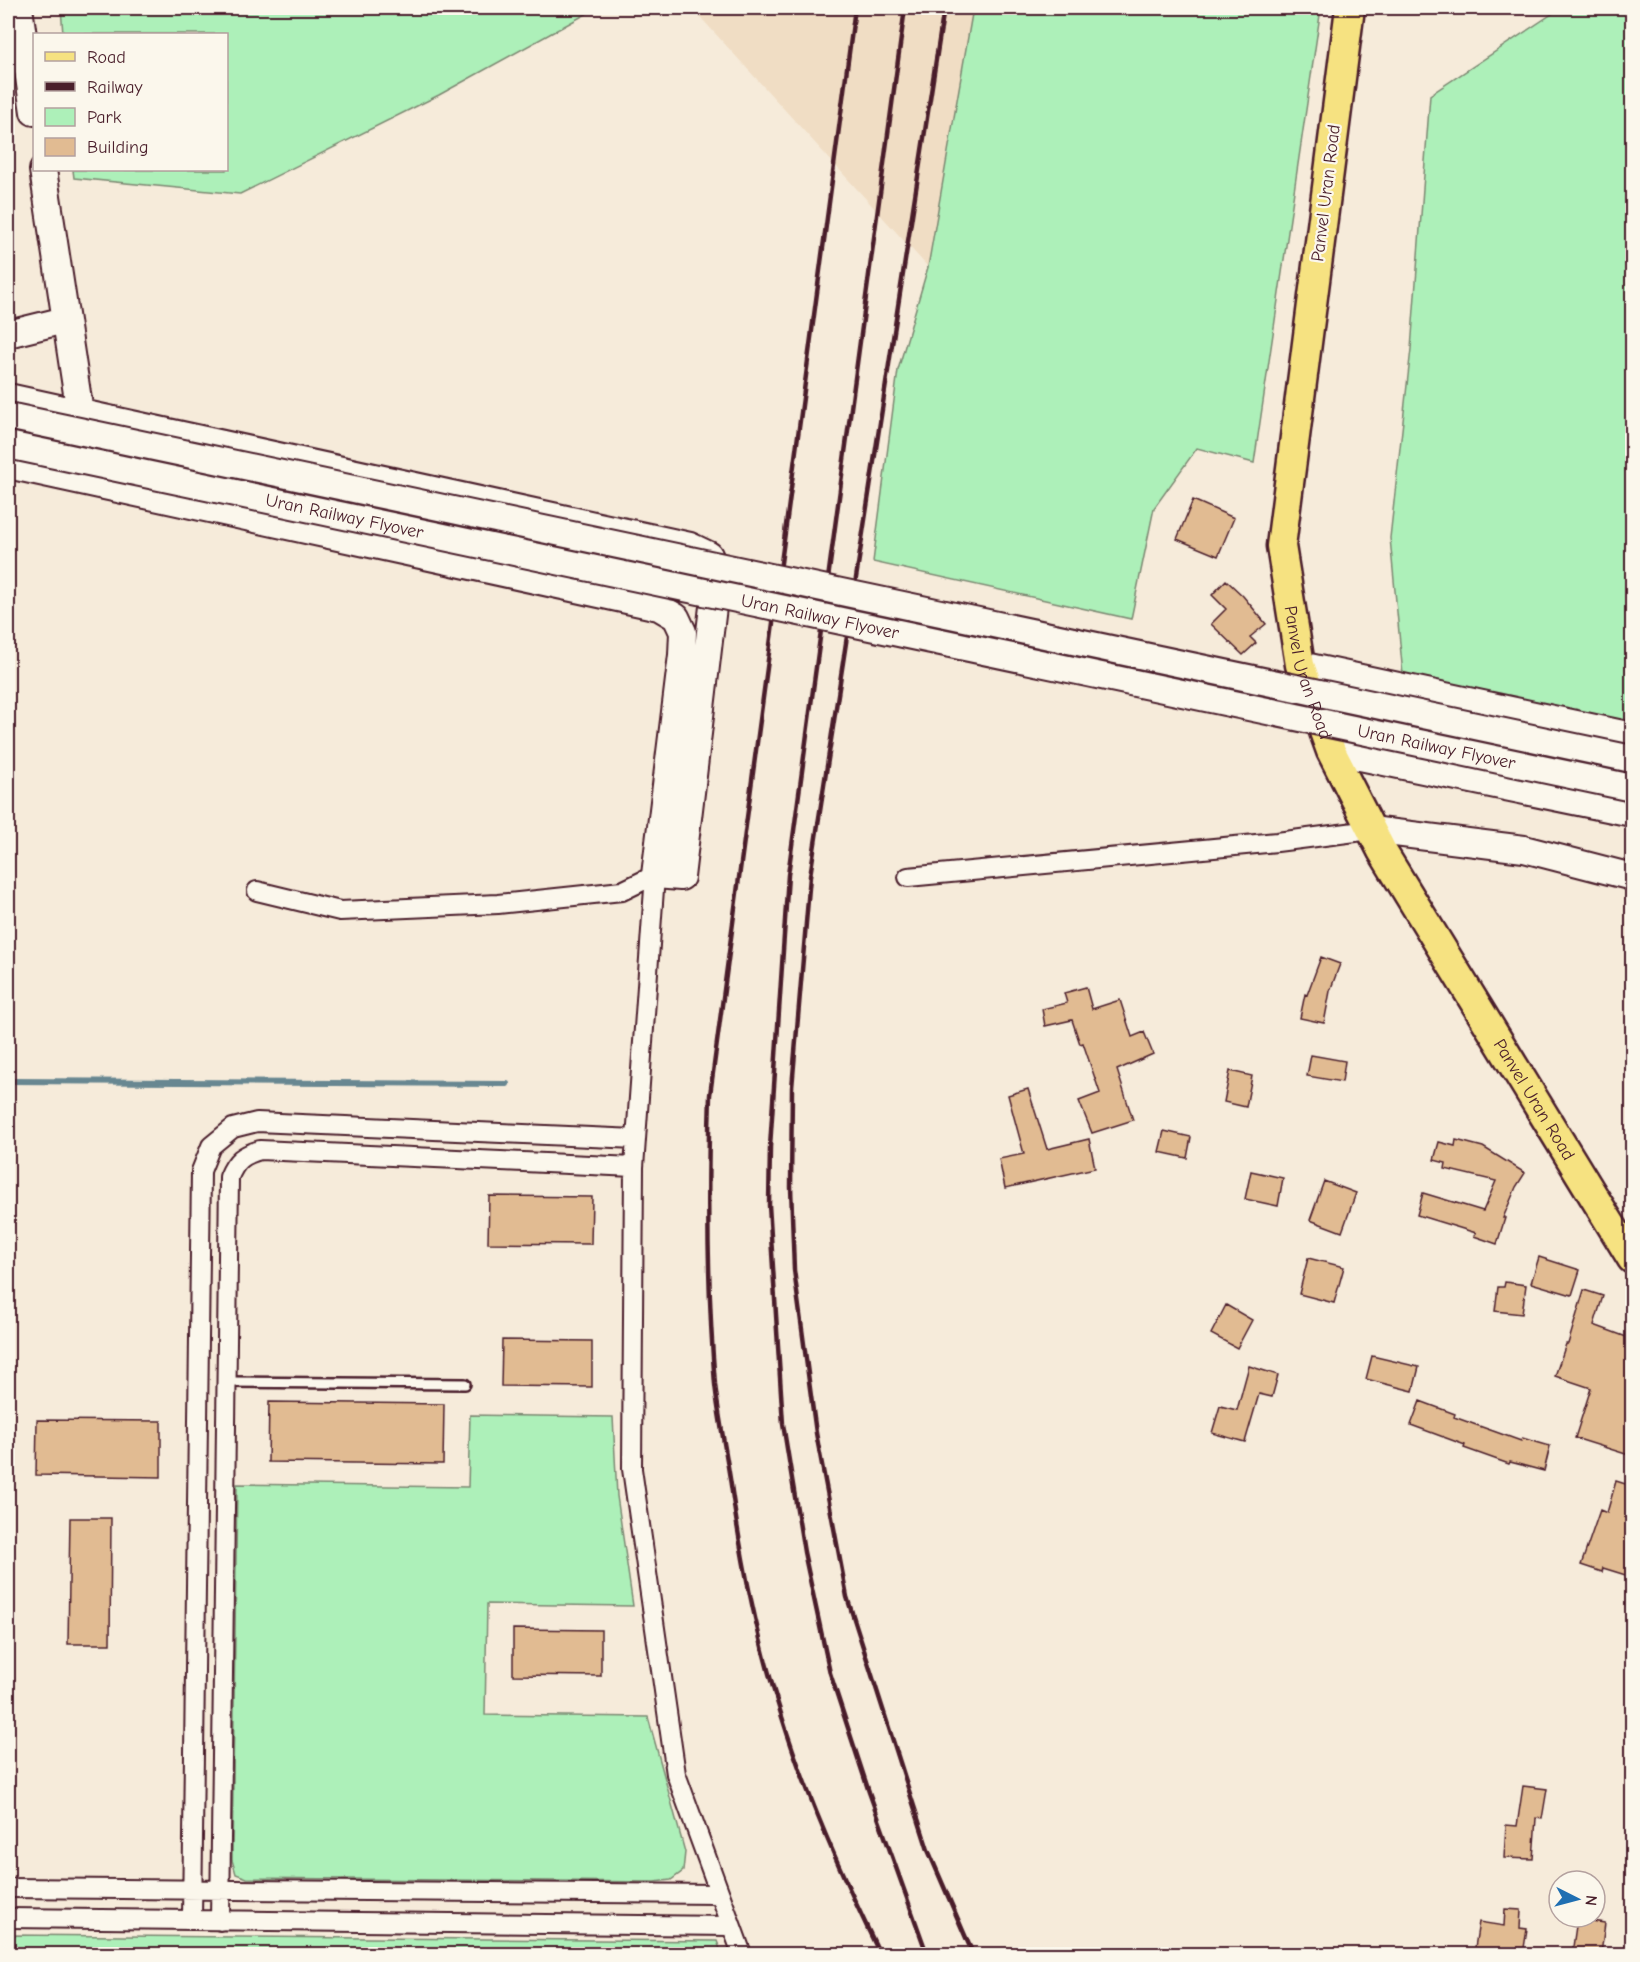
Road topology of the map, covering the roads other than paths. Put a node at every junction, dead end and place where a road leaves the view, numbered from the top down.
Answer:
1 (19, 8) edge
2 (1350, 8) edge
3 (33, 105) edge
4 (43, 171) edge
5 (65, 320) junction
6 (8, 334) edge
7 (8, 397) edge
8 (80, 413) junction
9 (8, 417) edge
10 (8, 445) edge
11 (8, 465) edge
12 (1300, 665) junction
13 (1632, 736) edge
14 (1331, 751) junction
15 (1632, 759) edge
16 (1632, 788) edge
17 (1632, 813) edge
18 (1371, 830) junction
19 (655, 875) junction
20 (908, 876) dead end
21 (1632, 877) edge
22 (257, 891) dead end
23 (636, 1139) junction
24 (634, 1167) junction
25 (1632, 1259) edge
26 (227, 1382) junction
27 (465, 1384) dead end
28 (8, 1888) edge
29 (192, 1890) junction
30 (221, 1890) junction
31 (720, 1894) junction
32 (8, 1918) edge
33 (192, 1920) junction
34 (220, 1921) junction
35 (731, 1926) junction
36 (742, 1954) edge

1 - 3 main road
2 - 12 main road, Panvel Uran Road
4 - 5 main road
5 - 6 main road
5 - 8 main road
7 - 8 main road
8 - 19 main road
9 - 15 main road, Uran Railway Flyover, bridge
10 - 16 main road, Uran Railway Flyover, bridge
11 - 19 main road
12 - 13 main road
12 - 14 main road, Panvel Uran Road
14 - 17 main road
14 - 18 main road, Panvel Uran Road
18 - 20 street
18 - 21 main road
18 - 25 main road, Panvel Uran Road
19 - 22 street
19 - 23 street
23 - 24 street
23 - 29 street
24 - 26 street
24 - 31 street
26 - 27 lane
26 - 30 street
28 - 29 street
29 - 30 street
29 - 33 street
30 - 31 street
30 - 34 street
31 - 35 street
32 - 33 street
33 - 34 street
34 - 35 street
35 - 36 street

